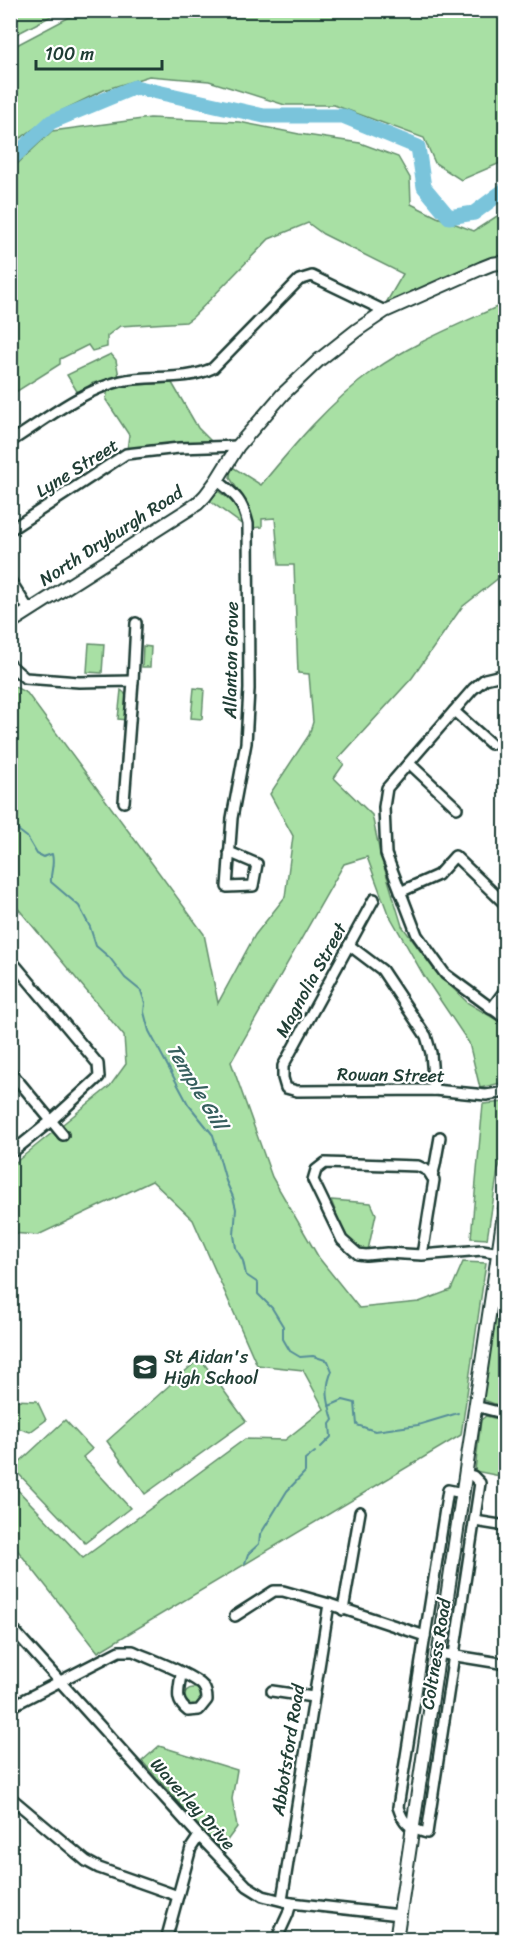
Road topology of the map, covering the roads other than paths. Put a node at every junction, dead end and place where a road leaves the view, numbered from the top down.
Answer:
1 (506, 262) edge
2 (385, 311) junction
3 (10, 442) edge
4 (238, 446) junction
5 (217, 480) junction
6 (10, 530) edge
7 (10, 580) edge
8 (29, 610) junction
9 (10, 623) edge
10 (136, 623) dead end
11 (10, 665) edge
12 (506, 674) edge
13 (133, 681) junction
14 (454, 711) junction
15 (491, 744) dead end
16 (409, 763) junction
17 (124, 802) dead end
18 (457, 808) dead end
19 (229, 852) junction
20 (400, 892) junction
21 (374, 898) dead end
22 (506, 906) edge
23 (349, 945) junction
24 (10, 964) edge
25 (506, 989) edge
26 (491, 1009) junction
27 (506, 1019) edge
28 (10, 1071) edge
29 (283, 1078) joint
30 (434, 1090) junction
31 (506, 1092) edge
32 (52, 1120) junction
33 (63, 1135) dead end
34 (440, 1137) dead end
35 (15, 1150) dead end
36 (432, 1177) junction
37 (506, 1201) edge
38 (502, 1253) edge
39 (422, 1255) junction
40 (475, 1406) junction
41 (506, 1414) edge
42 (466, 1474) junction
43 (463, 1493) junction
44 (360, 1512) dead end
45 (475, 1521) junction
46 (506, 1526) edge
47 (329, 1604) junction
48 (343, 1610) junction
49 (235, 1616) dead end
50 (10, 1626) edge
51 (425, 1636) junction
52 (438, 1653) junction
53 (454, 1655) junction
54 (506, 1664) edge
55 (181, 1673) dead end
56 (60, 1682) junction
57 (272, 1691) dead end
58 (313, 1697) junction
59 (10, 1707) edge
60 (10, 1797) edge
61 (412, 1828) junction
62 (199, 1836) junction
63 (178, 1896) junction
64 (286, 1902) junction
65 (400, 1915) junction
66 (166, 1940) edge
67 (276, 1940) edge
68 (396, 1940) edge

1 - 2 street, North Dryburgh Road
2 - 3 street
2 - 4 street, North Dryburgh Road
4 - 5 street, North Dryburgh Road
4 - 6 street, Lyne Street
5 - 8 street, North Dryburgh Road
5 - 19 street, Allanton Grove
7 - 8 street
8 - 9 street, North Dryburgh Road
10 - 13 street
11 - 13 street
12 - 14 street
13 - 17 street
14 - 15 street
14 - 16 street
16 - 18 street
16 - 20 street
19 - 19 street, Allanton Grove
20 - 22 street
20 - 26 street
21 - 23 street, Magnolia Street
23 - 29 street, Magnolia Street
23 - 30 street
24 - 32 street
25 - 26 street
26 - 27 street
28 - 32 street
29 - 30 street, Rowan Street
30 - 31 street, Rowan Street
32 - 33 street
32 - 35 street
34 - 36 street
36 - 39 street
36 - 39 street
37 - 38 street, Coltness Road
38 - 39 street
38 - 40 street, Coltness Road
40 - 41 street
40 - 42 street, Coltness Road
42 - 43 street, Coltness Road
42 - 45 street, Coltness Road
43 - 51 street, Coltness Road
43 - 52 street, Coltness Road
44 - 48 street
45 - 46 street
45 - 53 street, Coltness Road
47 - 48 street
47 - 49 street
47 - 58 street, Abbotsford Road
48 - 51 street
50 - 56 street, Waverley Drive
51 - 61 street, Coltness Road
52 - 53 street
52 - 61 street, Coltness Road
53 - 54 street
53 - 61 street, Coltness Road
55 - 56 street
56 - 59 street
56 - 62 street, Waverley Drive
57 - 58 street
58 - 64 street, Abbotsford Road
60 - 63 street
61 - 65 street, Coltness Road
62 - 63 street
62 - 64 street, Waverley Drive
63 - 66 street
64 - 65 street, Waverley Drive
64 - 67 street, Abbotsford Road
65 - 68 street, Coltness Road

